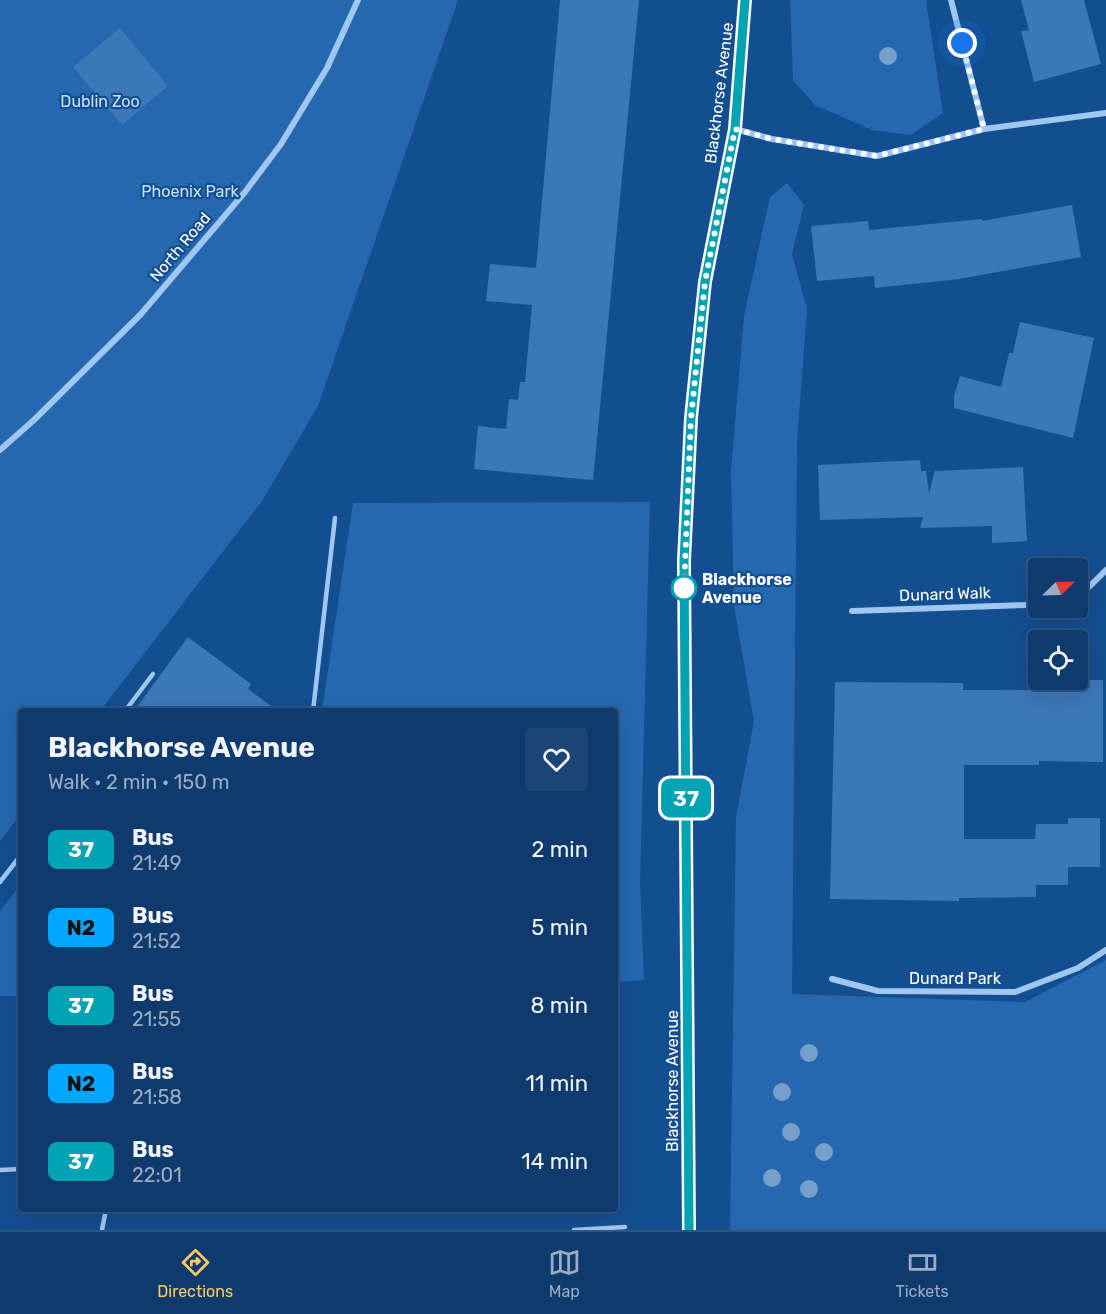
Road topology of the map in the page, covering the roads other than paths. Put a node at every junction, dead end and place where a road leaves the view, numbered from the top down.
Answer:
1 (358, 0) edge
2 (745, 0) edge
3 (951, 0) edge
4 (1106, 113) edge
5 (735, 129) junction
6 (984, 129) junction
7 (0, 450) edge
8 (335, 518) dead end
9 (1106, 570) edge
10 (1088, 586) edge
11 (1028, 604) edge
12 (852, 611) dead end
13 (153, 674) dead end
14 (127, 708) edge
15 (313, 708) edge
16 (18, 859) edge
17 (0, 882) edge
18 (1106, 950) edge
19 (832, 979) dead end
20 (18, 1169) edge
21 (0, 1170) edge
22 (105, 1212) edge
23 (625, 1227) dead end
24 (102, 1230) edge
25 (574, 1230) edge
26 (689, 1230) edge

1 - 7 street, North Road
2 - 5 main road, Blackhorse Avenue
3 - 6 street
4 - 6 street
5 - 6 street
5 - 26 main road, Blackhorse Avenue
8 - 15 lane
9 - 10 street
11 - 12 street, Dunard Walk
13 - 14 lane
16 - 17 lane
18 - 19 street, Dunard Park
20 - 21 lane
22 - 24 lane
23 - 25 lane

